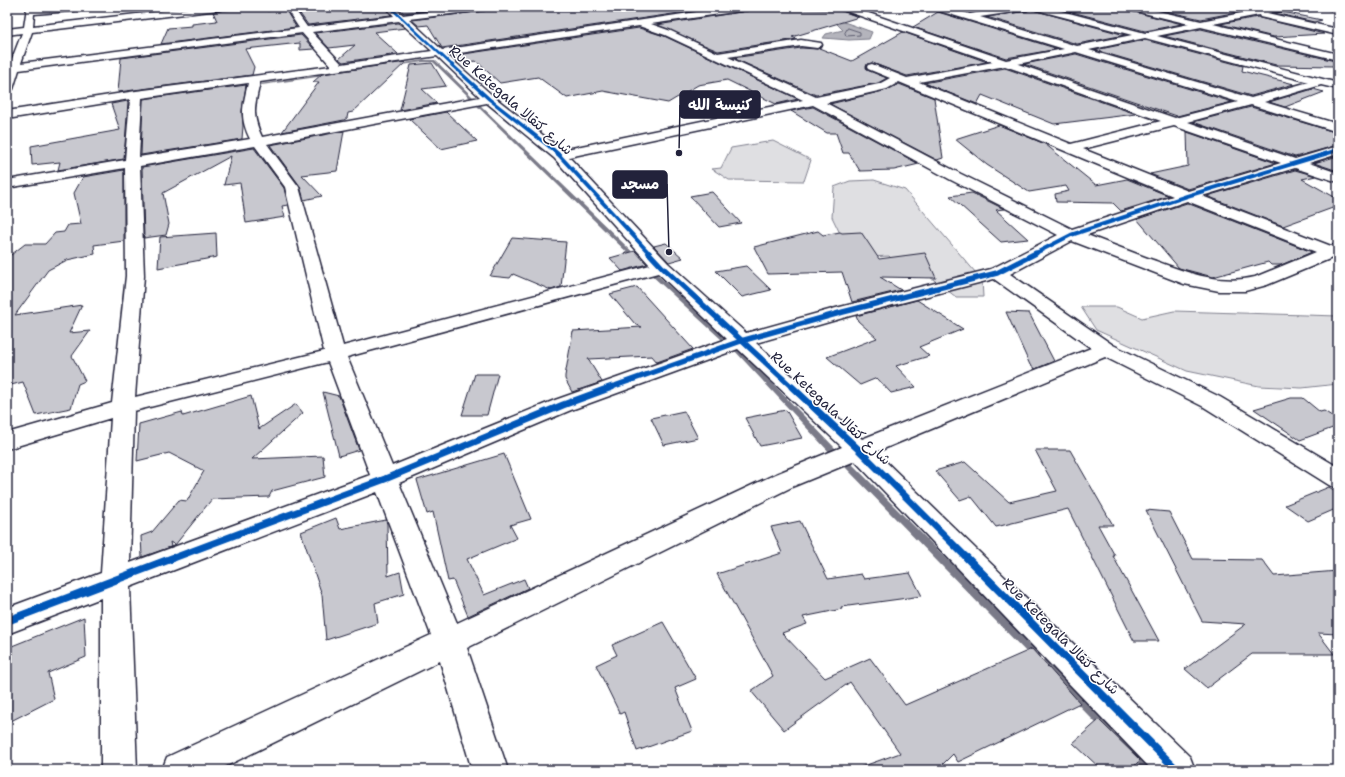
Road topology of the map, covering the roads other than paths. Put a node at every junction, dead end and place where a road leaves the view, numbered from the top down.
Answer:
1 (83, 7) edge
2 (219, 7) edge
3 (289, 7) edge
4 (484, 7) edge
5 (747, 7) edge
6 (843, 7) edge
7 (936, 7) edge
8 (1027, 7) edge
9 (1036, 7) edge
10 (1130, 7) edge
11 (1285, 7) edge
12 (1332, 7) edge
13 (1232, 8) dead end
14 (1338, 8) edge
15 (30, 10) edge
16 (395, 12) edge
17 (1256, 14) junction
18 (970, 17) junction
19 (947, 20) dead end
20 (642, 24) junction
21 (925, 24) dead end
22 (1202, 24) junction
23 (903, 28) junction
24 (28, 29) junction
25 (304, 30) junction
26 (7, 32) edge
27 (1338, 32) edge
28 (1143, 35) junction
29 (817, 44) dead end
30 (1077, 49) junction
31 (439, 53) junction
32 (716, 56) junction
33 (1338, 57) edge
34 (1004, 62) junction
35 (11, 67) edge
36 (872, 67) dead end
37 (339, 68) junction
38 (1338, 76) edge
39 (255, 79) junction
40 (902, 80) junction
41 (1321, 82) junction
42 (1338, 86) edge
43 (7, 89) edge
44 (136, 95) junction
45 (490, 99) junction
46 (814, 101) junction
47 (1250, 102) junction
48 (7, 115) edge
49 (1174, 121) junction
50 (1338, 128) edge
51 (260, 141) junction
52 (1072, 148) junction
53 (1338, 150) edge
54 (559, 155) junction
55 (132, 162) junction
56 (1295, 163) junction
57 (1338, 178) edge
58 (7, 184) edge
59 (1187, 196) junction
60 (1071, 234) junction
61 (1336, 252) edge
62 (662, 267) junction
63 (997, 273) junction
64 (741, 341) junction
65 (1106, 349) junction
66 (335, 354) junction
67 (123, 408) junction
68 (7, 441) edge
69 (858, 449) junction
70 (385, 479) junction
71 (1338, 479) edge
72 (115, 579) junction
73 (7, 621) edge
74 (449, 641) junction
75 (119, 770) edge
76 (180, 770) edge
77 (490, 770) edge
78 (1177, 770) edge

1 - 15 street
2 - 24 street
3 - 25 street
4 - 16 street
5 - 20 street
6 - 23 street
7 - 18 street
8 - 18 street
9 - 28 street
10 - 22 street
11 - 17 street
12 - 14 street
13 - 17 street
15 - 24 street
16 - 25 street
16 - 31 street, Rue Ketegala شارع كتقالا
17 - 22 street
17 - 27 street
18 - 19 street
18 - 30 street
20 - 31 street
20 - 32 street
21 - 23 street
22 - 28 street
22 - 33 street
23 - 34 street
24 - 26 street
24 - 35 street
25 - 35 street
25 - 37 street
28 - 30 street
28 - 41 street
29 - 32 street
30 - 34 street
30 - 47 street
31 - 37 street
31 - 45 street, Rue Ketegala شارع كتقالا
32 - 46 street
34 - 40 street
34 - 49 street
35 - 43 street
36 - 40 street
37 - 39 street
38 - 41 street
39 - 44 street
39 - 51 street
40 - 46 street
40 - 52 street
41 - 42 street
41 - 47 street
44 - 48 street
44 - 55 street
45 - 51 street
45 - 54 street, Rue Ketegala شارع كتقالا
46 - 54 street
46 - 60 street
47 - 49 street
47 - 50 street
49 - 52 street
49 - 56 street
51 - 55 street
51 - 66 street
52 - 59 street
53 - 56 street
54 - 62 street, Rue Ketegala شارع كتقالا
55 - 58 street
55 - 67 street
56 - 57 street
56 - 59 street
59 - 60 street
59 - 61 street
60 - 61 street
60 - 63 street
62 - 64 street, Rue Ketegala شارع كتقالا
62 - 66 street
63 - 64 street
63 - 65 street
64 - 69 street, Rue Ketegala شارع كتقالا
64 - 70 street
65 - 69 street
65 - 71 street
66 - 67 street
66 - 70 street
67 - 68 street
67 - 72 street
69 - 74 street
69 - 78 street, Rue Ketegala شارع كتقالا
70 - 72 street
70 - 74 street
72 - 73 street
72 - 75 street
74 - 76 street
74 - 77 street

